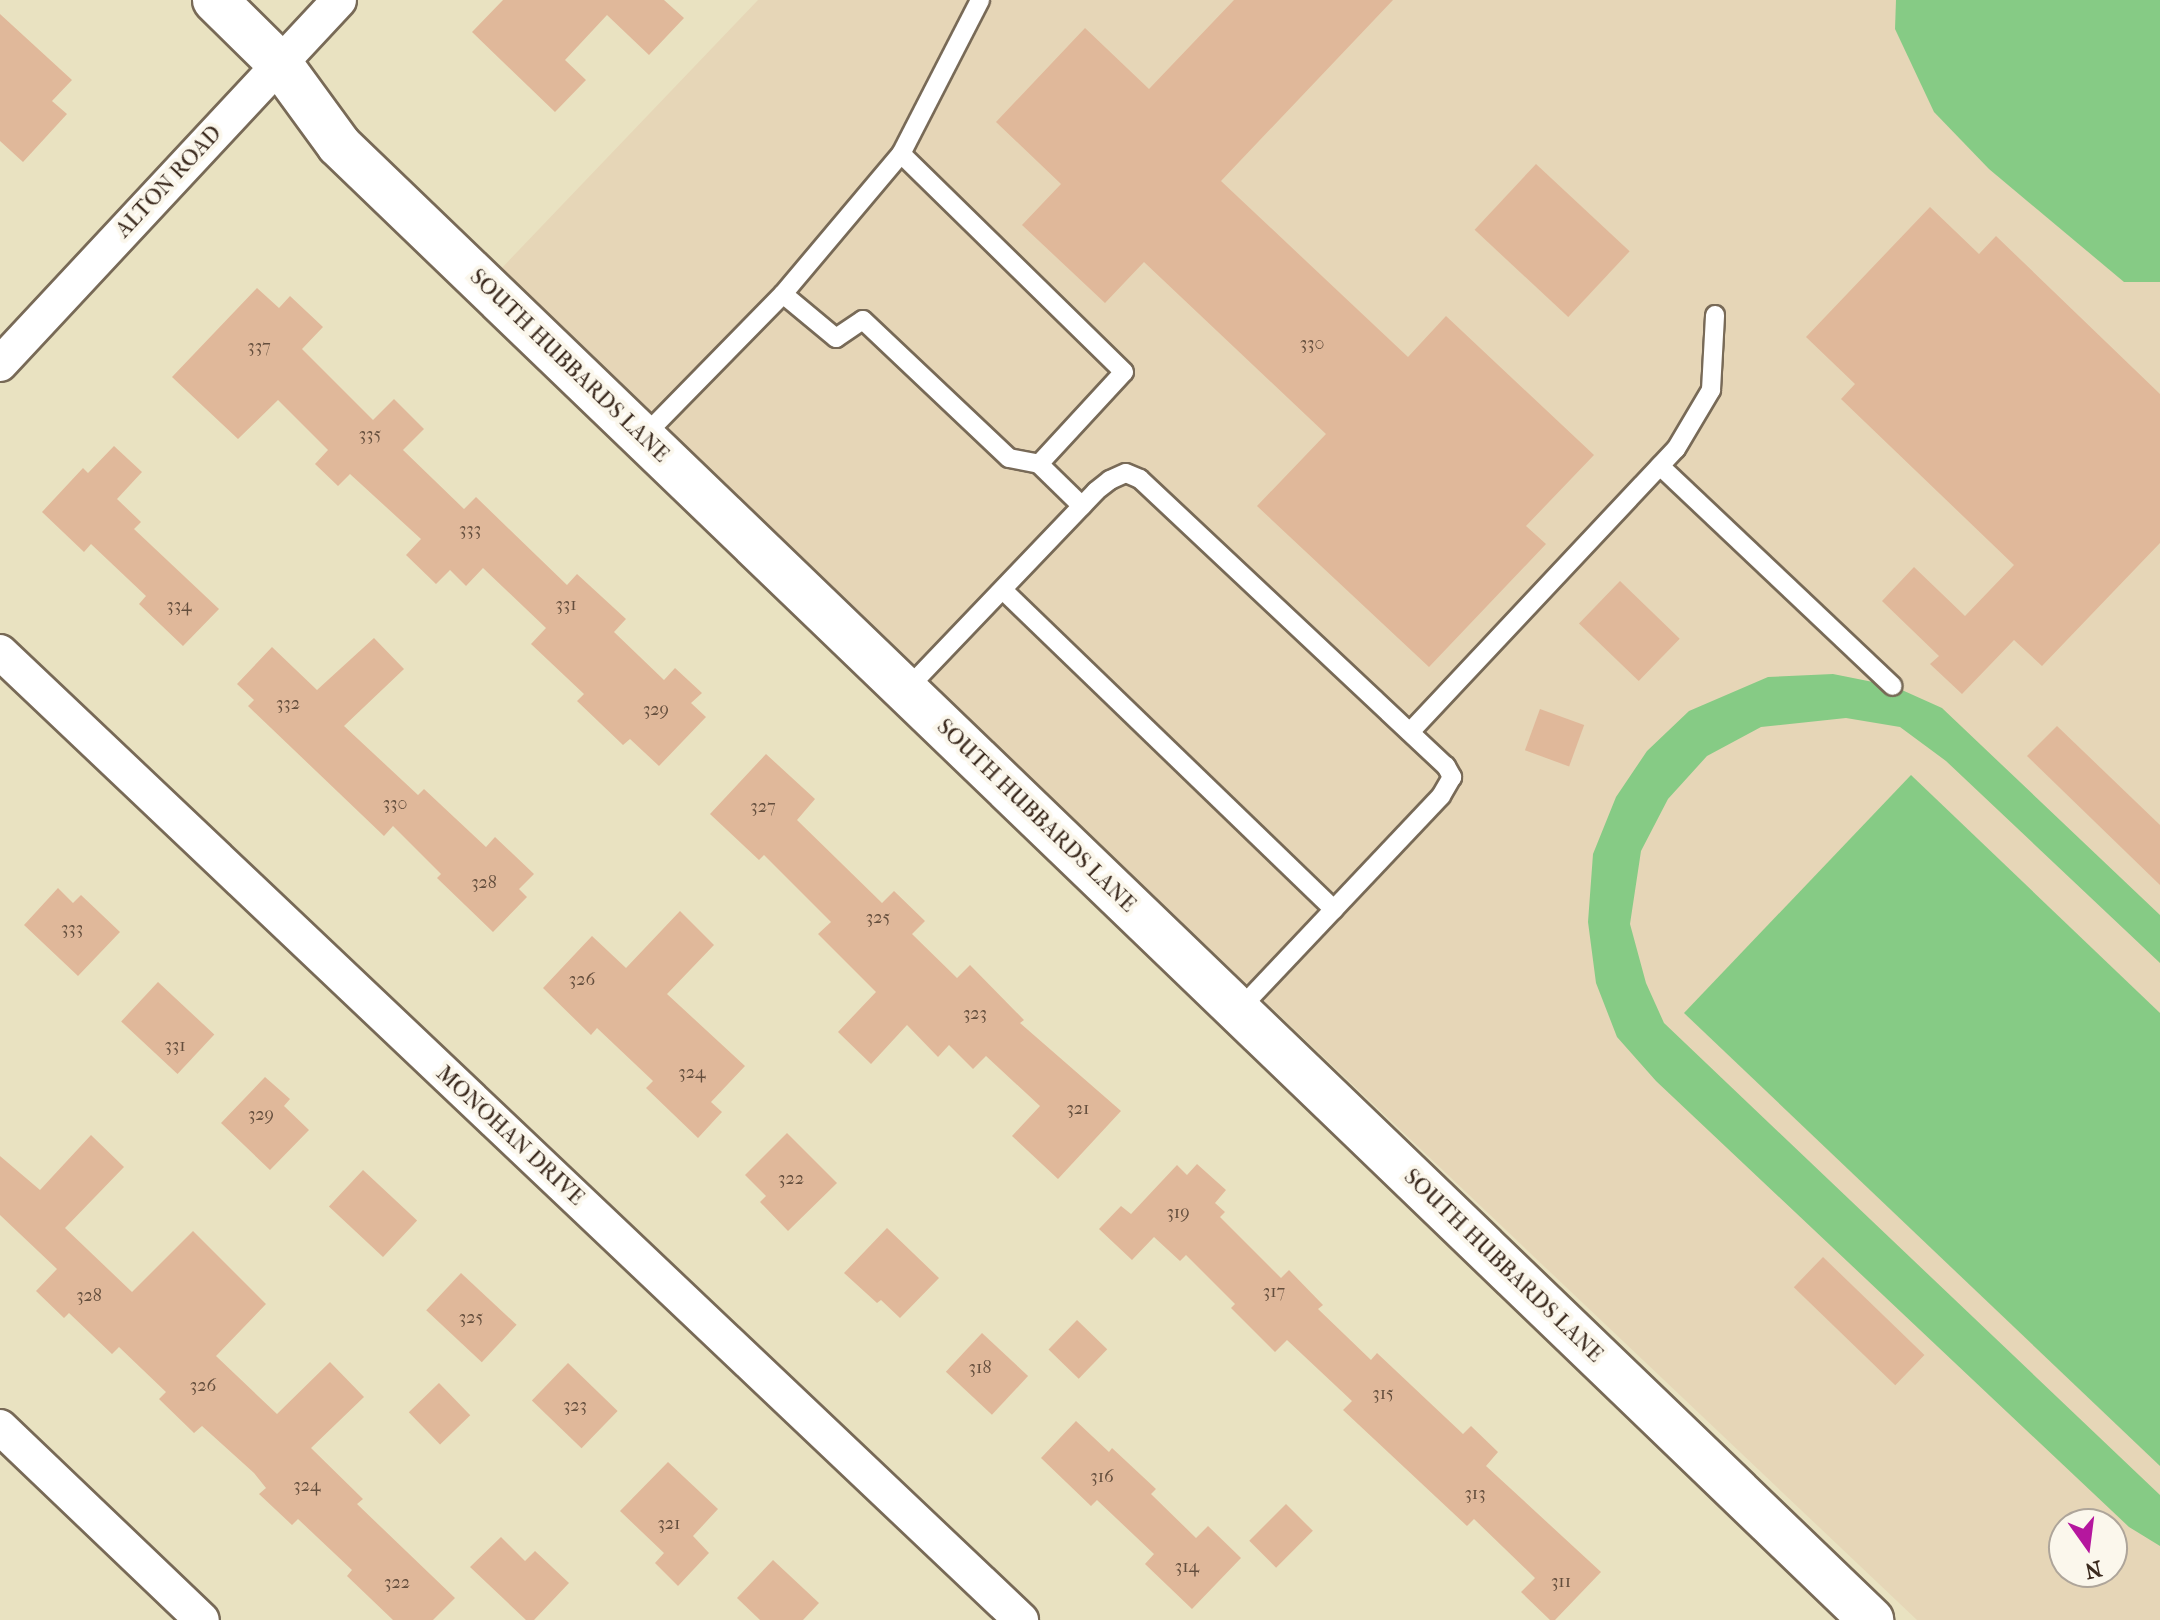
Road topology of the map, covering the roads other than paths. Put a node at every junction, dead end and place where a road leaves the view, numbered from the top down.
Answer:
1 (215, 0) edge
2 (339, 0) edge
3 (980, 0) edge
4 (280, 64) junction
5 (901, 154) junction
6 (783, 294) junction
7 (1715, 315) dead end
8 (0, 364) edge
9 (643, 437) junction
10 (1039, 464) junction
11 (1660, 466) junction
12 (1082, 506) junction
13 (1003, 590) junction
14 (0, 652) edge
15 (1893, 686) dead end
16 (906, 690) junction
17 (1410, 732) junction
18 (1334, 910) junction
19 (1238, 1011) junction
20 (0, 1427) edge
21 (202, 1620) edge
22 (1021, 1620) edge
23 (1871, 1620) edge

1 - 4 street, SOUTH HUBBARDS LANE
2 - 4 street, ALTON ROAD
3 - 5 lane
4 - 8 street, ALTON ROAD
4 - 9 street, SOUTH HUBBARDS LANE
5 - 6 lane
5 - 10 lane
6 - 9 lane
6 - 10 lane
7 - 11 lane
9 - 16 street, SOUTH HUBBARDS LANE
10 - 12 lane
11 - 15 lane
11 - 17 lane
12 - 13 lane
12 - 17 lane
13 - 16 lane
13 - 18 lane
14 - 22 street, MONOHAN DRIVE
16 - 19 street, SOUTH HUBBARDS LANE
17 - 18 lane
18 - 19 lane
19 - 23 street, SOUTH HUBBARDS LANE
20 - 21 street

